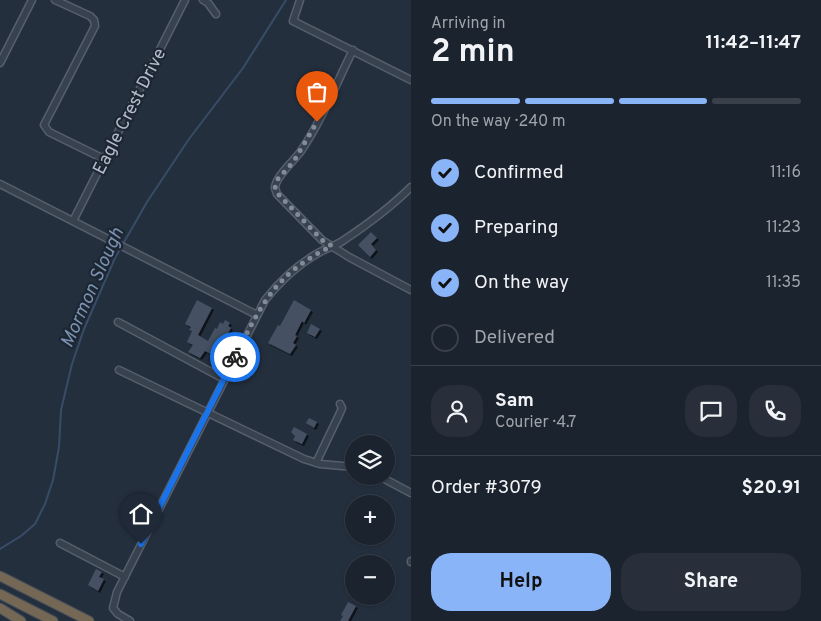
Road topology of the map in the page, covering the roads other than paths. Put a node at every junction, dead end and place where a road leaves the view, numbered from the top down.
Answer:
1 (32, 0) edge
2 (55, 0) edge
3 (185, 0) edge
4 (203, 0) edge
5 (300, 0) edge
6 (216, 14) dead end
7 (353, 50) junction
8 (0, 63) edge
9 (411, 80) edge
10 (104, 159) junction
11 (0, 184) edge
12 (411, 187) edge
13 (73, 221) junction
14 (332, 246) junction
15 (411, 290) edge
16 (257, 315) junction
17 (118, 322) dead end
18 (119, 370) dead end
19 (224, 380) junction
20 (340, 404) dead end
21 (207, 414) junction
22 (316, 463) junction
23 (345, 466) edge
24 (395, 484) edge
25 (411, 493) edge
26 (60, 543) dead end
27 (0, 576) edge
28 (125, 577) junction
29 (0, 594) edge
30 (50, 601) junction
31 (0, 608) edge
32 (21, 621) edge
33 (53, 621) edge
34 (89, 621) edge
35 (98, 621) edge
36 (130, 621) edge

1 - 8 street
2 - 10 street
3 - 10 street, Eagle Crest Drive
4 - 6 street
5 - 7 street
7 - 9 street
7 - 14 street
10 - 13 street, Eagle Crest Drive
11 - 13 street
12 - 14 street
13 - 16 street
14 - 15 street
14 - 16 street
16 - 19 street
17 - 19 street
18 - 21 street
19 - 21 street
20 - 22 street
21 - 22 street
21 - 28 street
22 - 23 street
24 - 25 street
26 - 28 street
27 - 30 highway
28 - 36 street
29 - 33 highway
30 - 34 highway
30 - 35 highway
31 - 32 highway

